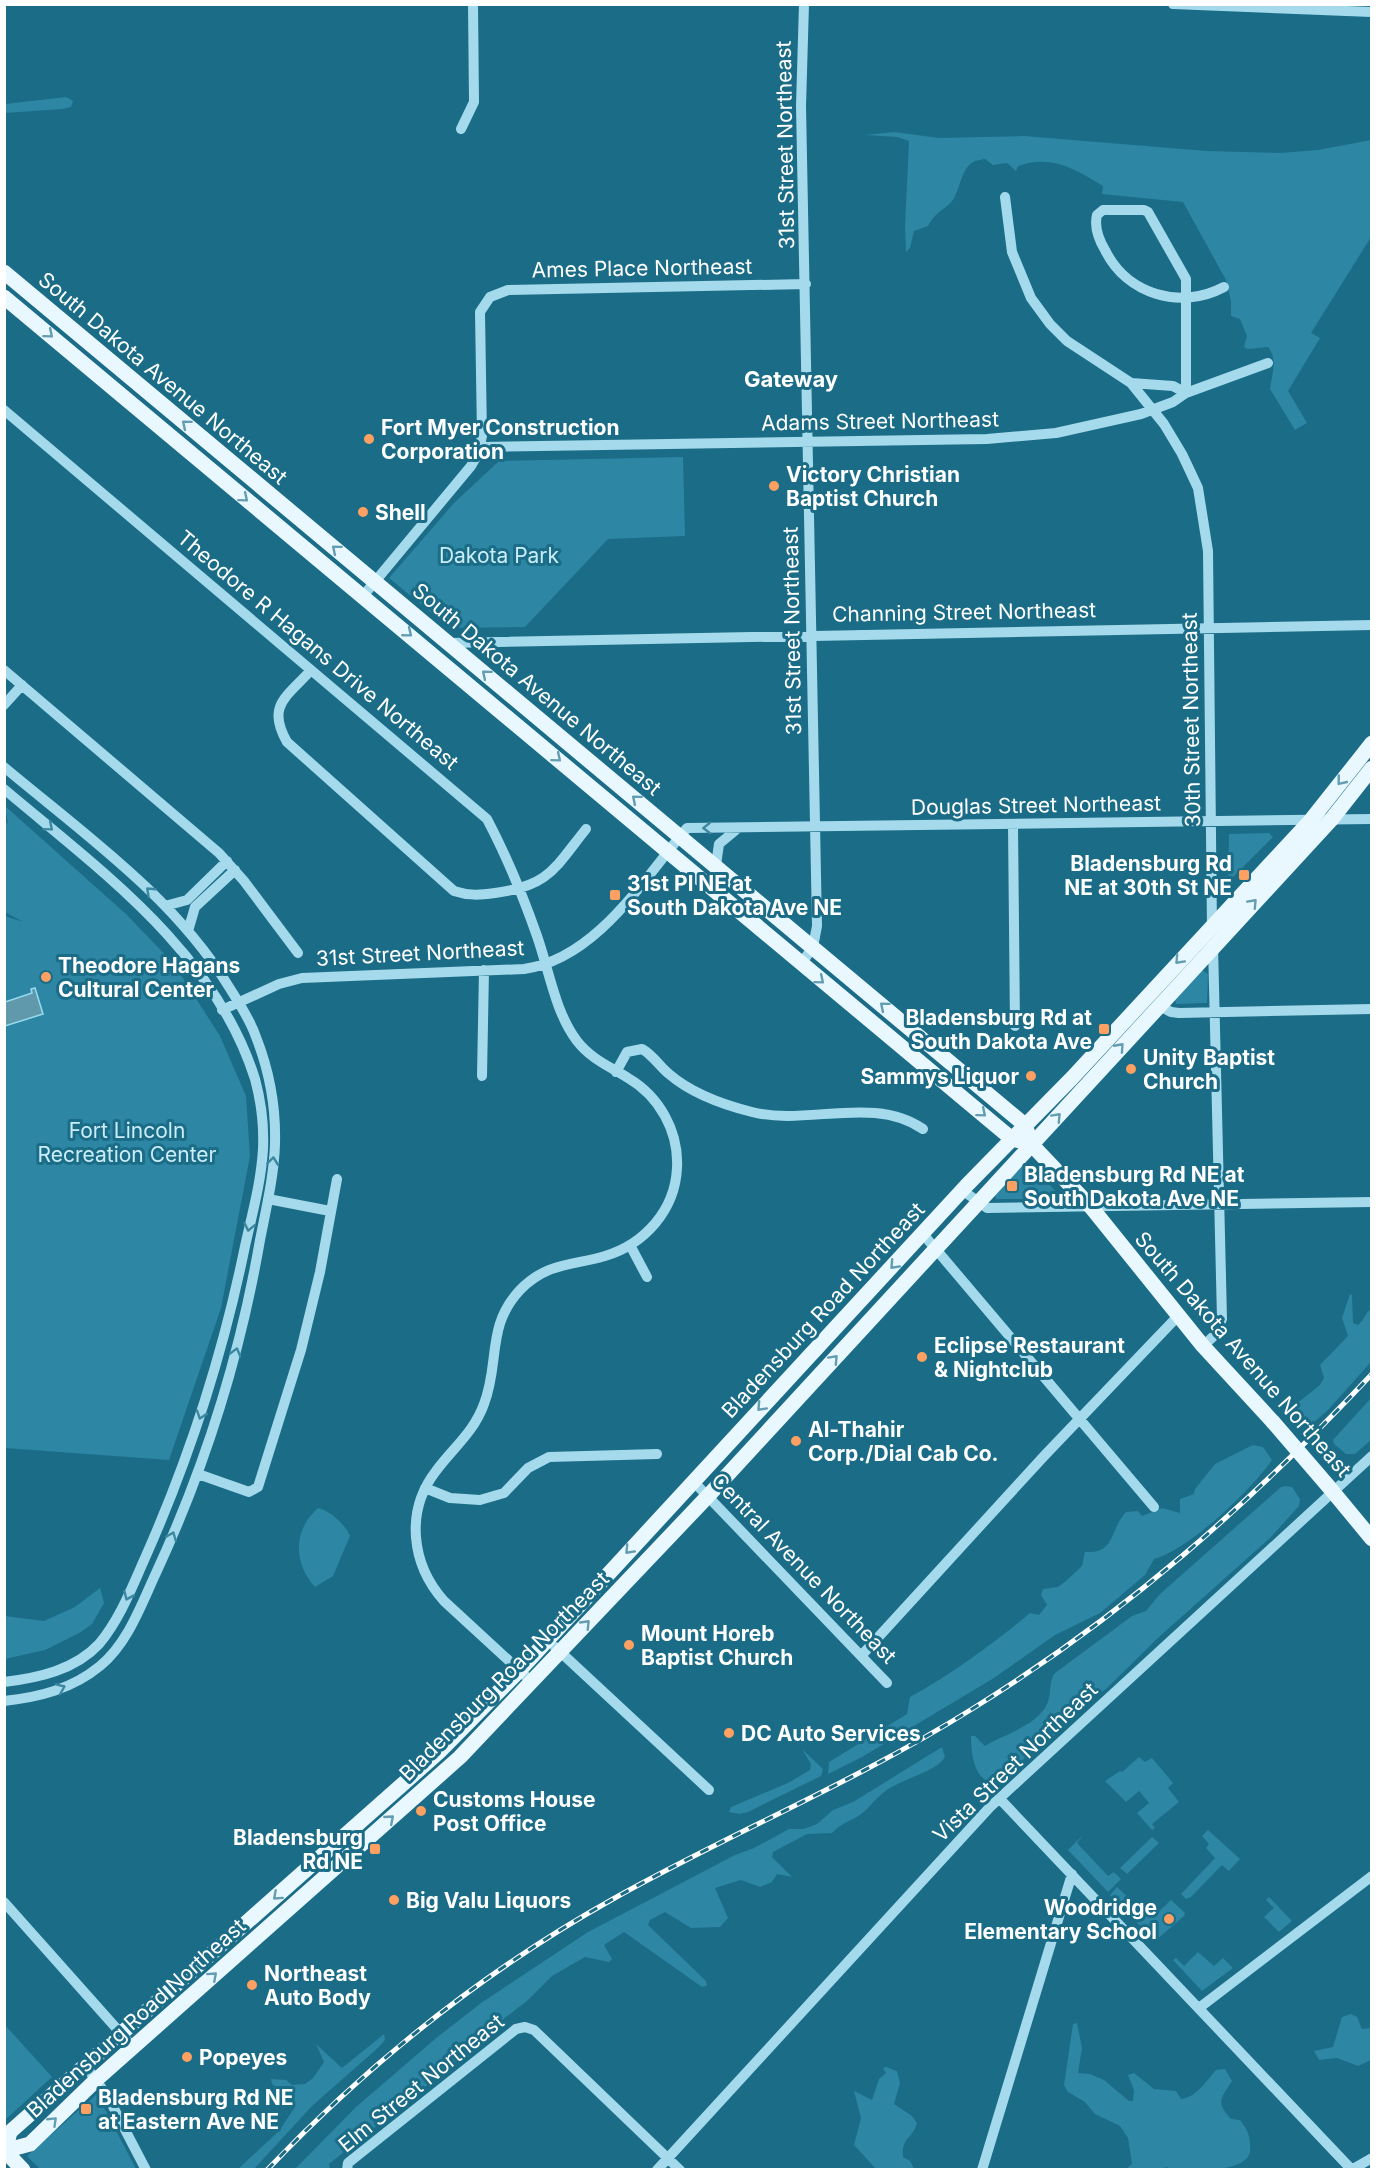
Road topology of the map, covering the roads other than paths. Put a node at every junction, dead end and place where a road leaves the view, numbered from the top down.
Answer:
1 (473, 4) edge
2 (804, 4) edge
3 (1173, 4) edge
4 (1371, 12) edge
5 (461, 129) dead end
6 (1005, 197) dead end
7 (4, 272) edge
8 (806, 284) junction
9 (1224, 287) dead end
10 (4, 297) edge
11 (1185, 298) junction
12 (1268, 363) dead end
13 (1131, 383) junction
14 (1186, 393) junction
15 (4, 410) edge
16 (1153, 410) junction
17 (809, 442) junction
18 (481, 447) junction
19 (216, 448) junction
20 (203, 463) junction
21 (375, 582) junction
22 (363, 596) junction
23 (1371, 625) edge
24 (1209, 627) junction
25 (812, 635) junction
26 (448, 643) junction
27 (4, 670) edge
28 (311, 670) junction
29 (22, 685) junction
30 (4, 705) edge
31 (1371, 743) edge
32 (4, 766) edge
33 (1371, 768) edge
34 (4, 789) edge
35 (1371, 819) edge
36 (1311, 820) junction
37 (1331, 820) junction
38 (1213, 822) junction
39 (1012, 825) junction
40 (816, 828) junction
41 (737, 829) junction
42 (586, 830) dead end
43 (680, 836) junction
44 (668, 851) junction
45 (227, 861) junction
46 (716, 866) junction
47 (235, 870) junction
48 (520, 890) junction
49 (165, 906) junction
50 (1212, 924) junction
51 (188, 932) junction
52 (1213, 946) junction
53 (813, 947) junction
54 (298, 953) dead end
55 (546, 964) junction
56 (801, 964) junction
57 (484, 970) junction
58 (238, 1002) junction
59 (1158, 1005) junction
60 (222, 1010) junction
61 (1371, 1010) edge
62 (1216, 1013) junction
63 (1015, 1026) dead end
64 (616, 1072) junction
65 (964, 1073) junction
66 (267, 1076) junction
67 (482, 1076) dead end
68 (254, 1078) junction
69 (951, 1088) junction
70 (1025, 1125) junction
71 (923, 1129) dead end
72 (1012, 1139) junction
73 (1032, 1145) junction
74 (337, 1179) dead end
75 (962, 1190) junction
76 (268, 1199) junction
77 (979, 1202) junction
78 (1371, 1202) edge
79 (1220, 1204) junction
80 (1091, 1207) junction
81 (330, 1211) junction
82 (923, 1234) junction
83 (630, 1245) junction
84 (936, 1249) junction
85 (647, 1277) dead end
86 (1178, 1316) junction
87 (1203, 1346) junction
88 (1079, 1419) junction
89 (657, 1454) dead end
90 (1371, 1456) edge
91 (198, 1474) junction
92 (693, 1481) junction
93 (425, 1488) junction
94 (1331, 1489) junction
95 (708, 1497) junction
96 (1154, 1507) dead end
97 (1371, 1539) edge
98 (546, 1638) junction
99 (560, 1651) junction
100 (861, 1656) junction
101 (519, 1671) junction
102 (4, 1682) edge
103 (532, 1682) junction
104 (887, 1683) dead end
105 (4, 1701) edge
106 (709, 1790) dead end
107 (999, 1798) junction
108 (1072, 1874) junction
109 (1371, 1876) edge
110 (4, 1902) edge
111 (175, 1985) junction
112 (188, 1999) junction
113 (1199, 2008) junction
114 (120, 2032) junction
115 (133, 2047) junction
116 (85, 2065) junction
117 (96, 2080) junction
118 (5, 2151) edge
119 (668, 2158) junction
120 (1371, 2158) edge
121 (23, 2169) edge
122 (146, 2169) edge
123 (347, 2169) edge
124 (657, 2169) edge
125 (680, 2169) edge
126 (982, 2169) edge
127 (1352, 2169) edge

1 - 5 street
2 - 8 street, 31st Street Northeast
3 - 4 street
6 - 13 street, 30th Street Northeast
19 -> 7 main road, South Dakota Avenue Northeast
8 - 17 street, 31st Street Northeast
8 - 18 street, Ames Place Northeast
9 - 11 street
10 -> 20 main road, South Dakota Avenue Northeast
11 - 11 street
11 - 14 street
12 - 14 street, Adams Street Northeast
13 - 14 street
13 - 16 street, 30th Street Northeast
14 - 16 street, Adams Street Northeast
15 - 28 street, Theodore R Hagans Drive Northeast
16 - 17 street, Adams Street Northeast
16 - 24 street, 30th Street Northeast
17 - 18 street, Adams Street Northeast
17 - 25 street, 31st Street Northeast
18 - 21 street
19 - 20 main road
21 -> 19 main road, South Dakota Avenue Northeast
20 -> 22 main road, South Dakota Avenue Northeast
21 - 22 street
21 - 26 main road, South Dakota Avenue Northeast
22 -> 44 main road, South Dakota Avenue Northeast
23 - 24 street, Channing Street Northeast
24 - 25 street, Channing Street Northeast
24 - 38 street, 30th Street Northeast
25 - 26 street, Channing Street Northeast
25 - 40 street, 31st Street Northeast
43 -> 26 main road, South Dakota Avenue Northeast
27 - 29 street
28 - 48 street, Theodore R Hagans Drive Northeast
28 - 48 street
29 - 30 street
29 - 45 street
31 -> 36 main road, Bladensburg Road Northeast
49 -> 32 street
33 - 37 main road, Bladensburg Road Northeast
34 -> 60 street
35 - 37 street, Douglas Street Northeast
36 - 37 street, Douglas Street Northeast
36 - 38 street, Douglas Street Northeast
36 - 50 main road, Bladensburg Road Northeast
52 -> 37 main road, Bladensburg Road Northeast
38 - 39 street, Douglas Street Northeast
38 - 50 street, 30th Street Northeast
39 - 40 street, Douglas Street Northeast
39 - 63 street
40 - 41 street, Douglas Street Northeast
40 - 53 street, 31st Street Northeast
41 -> 43 street, Douglas Street Northeast
41 - 46 street
42 - 48 street
43 - 44 street, 31st Street Northeast
43 - 46 main road, South Dakota Avenue Northeast
44 - 55 street, 31st Street Northeast
44 - 56 main road, South Dakota Avenue Northeast
45 - 47 street
45 - 49 street
46 - 53 main road, South Dakota Avenue Northeast
47 - 51 street
47 - 54 street
48 - 55 street, Theodore R Hagans Drive Northeast
49 - 51 street
50 - 52 street, 30th Street Northeast
50 -> 70 main road, Bladensburg Road Northeast
51 - 58 street
52 - 59 main road, Bladensburg Road Northeast
52 - 62 street, 30th Street Northeast
53 - 56 street, 31st Street Northeast
65 -> 53 main road, South Dakota Avenue Northeast
55 - 57 street, 31st Street Northeast
55 - 64 street, Theodore R Hagans Drive Northeast
56 -> 69 main road, South Dakota Avenue Northeast
57 - 58 street, 31st Street Northeast
57 - 67 street
58 - 60 street, 31st Street Northeast
58 - 66 street
59 - 62 street
73 -> 59 main road, Bladensburg Road Northeast
60 - 68 street
61 - 62 street
62 - 79 street, 30th Street Northeast
64 - 71 street
64 - 83 street, Theodore R Hagans Drive Northeast
65 - 69 main road
65 - 70 main road, South Dakota Avenue Northeast
66 - 68 street
76 -> 66 street
68 -> 102 street
69 -> 72 main road, South Dakota Avenue Northeast
70 - 72 main road, Bladensburg Road Northeast
70 - 73 main road, South Dakota Avenue Northeast
72 - 73 main road, South Dakota Avenue Northeast
72 - 75 main road, Bladensburg Road Northeast
73 - 77 main road, Bladensburg Road Northeast
73 - 80 main road, South Dakota Avenue Northeast
74 - 81 street
75 - 77 street
75 - 82 main road, Bladensburg Road Northeast
76 - 81 street
91 -> 76 street
77 - 80 street
77 - 84 main road, Bladensburg Road Northeast
78 - 79 street
79 - 80 street
79 - 87 street, 30th Street Northeast
80 - 86 main road, South Dakota Avenue Northeast
81 - 91 street
82 - 84 street
82 -> 92 main road, Bladensburg Road Northeast
83 - 85 street
83 - 93 street, Theodore R Hagans Drive Northeast
84 - 88 street
95 -> 84 main road, Bladensburg Road Northeast
86 - 87 main road, South Dakota Avenue Northeast
86 - 88 street
87 - 94 main road, South Dakota Avenue Northeast, bridge
88 - 96 street
88 - 100 street
89 - 93 street
90 - 94 street, Vista Street Northeast
105 -> 91 street
92 - 95 street, Central Avenue Northeast
92 -> 98 main road, Bladensburg Road Northeast
93 - 101 street
94 - 97 main road, South Dakota Avenue Northeast
94 - 107 street, Vista Street Northeast
99 -> 95 main road, Bladensburg Road Northeast
95 - 100 street, Central Avenue Northeast
98 - 99 street
98 - 101 main road, Bladensburg Road Northeast
99 - 103 main road, Bladensburg Road Northeast
99 - 106 street
100 - 104 street, Central Avenue Northeast
101 - 103 street
101 -> 111 main road, Bladensburg Road Northeast
112 -> 103 main road, Bladensburg Road Northeast
107 - 108 street
107 - 119 street, Vista Street Northeast
108 - 113 street
108 - 126 street
109 - 113 street
110 - 114 street
111 - 112 main road
111 - 114 main road, Bladensburg Road Northeast
112 - 115 main road, Bladensburg Road Northeast
113 - 127 street
114 - 115 street
114 - 116 main road, Bladensburg Road Northeast
115 - 117 main road, Bladensburg Road Northeast
116 - 117 street
116 - 118 main road, Bladensburg Road Northeast
118 -> 117 main road, Bladensburg Road Northeast
117 - 122 street
118 - 121 main road
119 - 123 street, Elm Street Northeast
119 - 124 street, Vista Street Northeast
119 - 125 street
120 - 127 street

